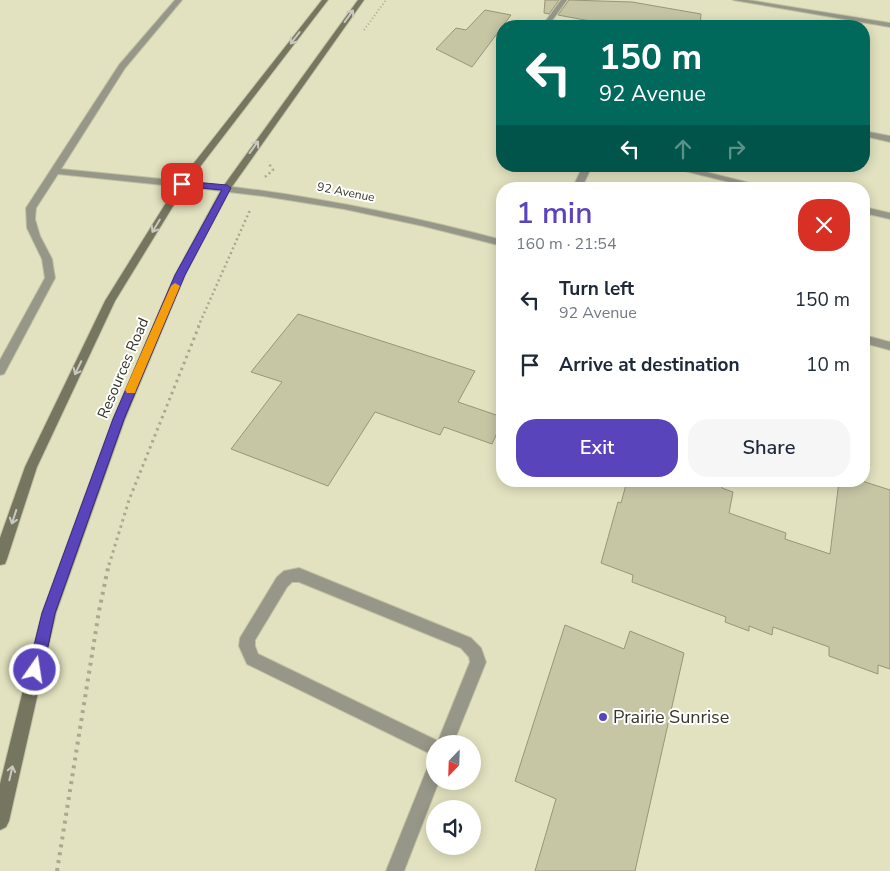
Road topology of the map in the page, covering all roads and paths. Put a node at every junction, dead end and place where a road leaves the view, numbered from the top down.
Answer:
1 (179, 0) edge
2 (325, 0) edge
3 (360, 0) edge
4 (564, 0) edge
5 (736, 0) edge
6 (549, 20) edge
7 (859, 20) edge
8 (870, 22) edge
9 (890, 25) edge
10 (870, 135) edge
11 (890, 139) edge
12 (56, 171) junction
13 (695, 172) edge
14 (739, 182) edge
15 (182, 184) junction
16 (227, 188) junction
17 (870, 211) edge
18 (250, 212) dead end
19 (890, 216) edge
20 (496, 242) edge
21 (870, 341) edge
22 (890, 346) edge
23 (0, 371) edge
24 (0, 559) edge
25 (450, 735) edge
26 (426, 744) edge
27 (427, 790) edge
28 (0, 820) edge
29 (57, 871) edge
30 (395, 871) edge

1 - 12 street
2 -> 15 main road
16 -> 3 main road, Resources Road
4 - 6 street
5 - 7 street
8 - 9 street
10 - 11 street
12 - 15 street, 92 Avenue
12 - 23 street
13 - 14 street
15 - 16 street, 92 Avenue
15 -> 24 main road
16 - 20 street, 92 Avenue
28 -> 16 main road, Resources Road
17 - 19 street
18 - 29 path
21 - 22 street
25 - 26 street
27 - 30 street

